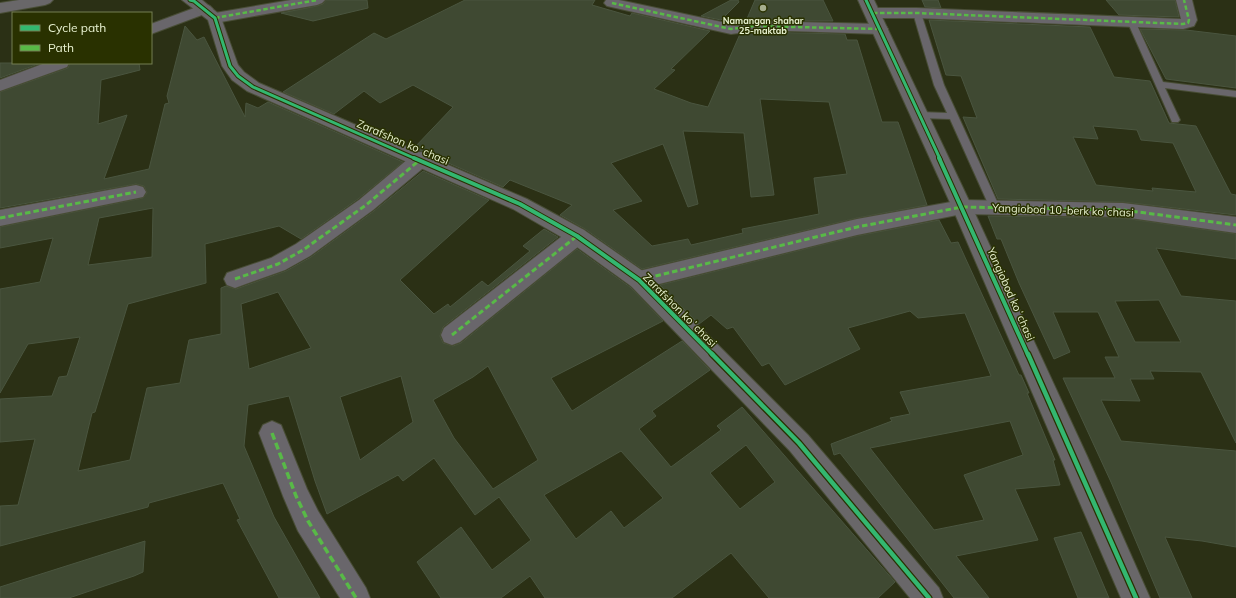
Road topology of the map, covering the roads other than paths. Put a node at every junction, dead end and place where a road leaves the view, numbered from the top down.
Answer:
1 (45, 0) edge
2 (317, 0) edge
3 (1184, 0) edge
4 (612, 3) dead end
5 (0, 8) edge
6 (203, 9) edge
7 (917, 13) junction
8 (873, 14) edge
9 (1132, 23) junction
10 (152, 29) edge
11 (57, 64) edge
12 (1159, 84) junction
13 (0, 86) edge
14 (1236, 94) edge
15 (920, 115) junction
16 (952, 116) junction
17 (1175, 120) dead end
18 (421, 159) junction
19 (136, 192) dead end
20 (962, 207) junction
21 (995, 208) junction
22 (0, 218) edge
23 (1236, 225) edge
24 (577, 236) junction
25 (235, 279) dead end
26 (639, 280) junction
27 (452, 334) dead end
28 (272, 433) dead end
29 (356, 598) edge
30 (929, 598) edge
31 (1136, 598) edge

1 - 5 street
2 - 6 street
3 - 9 street
4 - 8 street
6 - 10 street
6 - 18 street, Zarafshon koʻchasi
7 - 8 street
7 - 9 street
7 - 16 lane
8 - 15 street, Yangiobod koʻchasi
9 - 12 lane
11 - 13 street
12 - 14 lane
12 - 17 lane
15 - 16 lane
15 - 20 street, Yangiobod koʻchasi
16 - 21 lane
18 - 24 street, Zarafshon koʻchasi
18 - 25 street
19 - 22 street
20 - 21 street, Yangiobod 10-berk koʼchasi
20 - 26 street, Yangiobod 10-berk koʼchasi
20 - 31 street, Yangiobod koʻchasi
21 - 23 street, Yangiobod 10-berk koʼchasi
24 - 26 street, Zarafshon koʻchasi
24 - 27 street
26 - 30 street, Zarafshon koʻchasi
28 - 29 street

